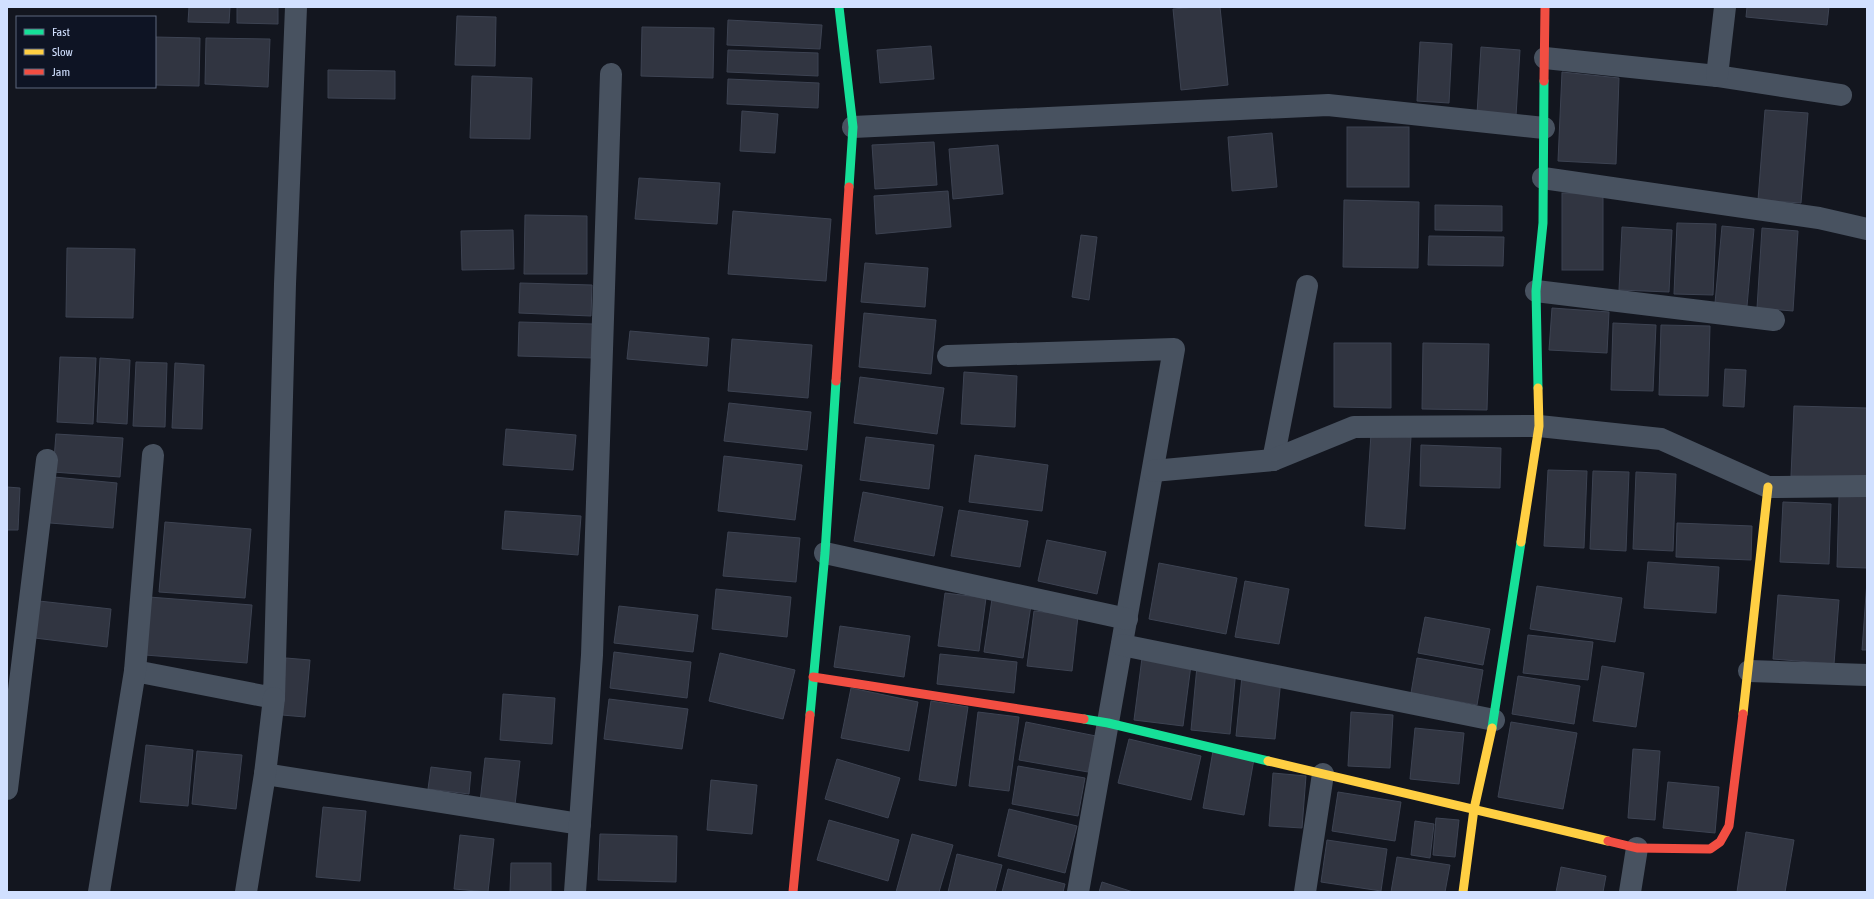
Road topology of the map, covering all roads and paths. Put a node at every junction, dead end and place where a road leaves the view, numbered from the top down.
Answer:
1 (296, 7) edge
2 (839, 7) edge
3 (1545, 7) edge
4 (1725, 7) edge
5 (1545, 58) junction
6 (611, 74) dead end
7 (1717, 76) junction
8 (1841, 95) dead end
9 (853, 127) junction
10 (1544, 128) junction
11 (1543, 178) junction
12 (1867, 229) edge
13 (1307, 286) dead end
14 (1536, 291) junction
15 (1774, 320) dead end
16 (948, 356) dead end
17 (1539, 426) junction
18 (153, 455) dead end
19 (47, 460) dead end
20 (1273, 460) junction
21 (1153, 471) junction
22 (1867, 486) edge
23 (1768, 487) junction
24 (825, 553) junction
25 (1127, 619) junction
26 (1122, 645) junction
27 (135, 671) junction
28 (1749, 671) junction
29 (1867, 675) edge
30 (813, 677) junction
31 (274, 698) junction
32 (1494, 720) junction
33 (1108, 723) junction
34 (265, 774) junction
35 (1323, 774) junction
36 (7, 789) edge
37 (1474, 809) junction
38 (580, 824) junction
39 (1637, 848) junction
40 (99, 892) edge
41 (246, 892) edge
42 (575, 892) edge
43 (793, 892) edge
44 (1078, 892) edge
45 (1305, 892) edge
46 (1463, 892) edge
47 (1630, 892) edge

1 - 31 street
2 - 9 street
3 - 5 street
4 - 7 street
5 - 7 street
5 - 10 street
6 - 38 street
7 - 8 street
9 - 10 street
9 - 24 street
10 - 11 street
11 - 12 street
11 - 14 street
13 - 20 street
14 - 15 street
14 - 17 street
16 - 21 street
17 - 20 street
17 - 23 street
17 - 32 street
18 - 27 street
19 - 36 street
20 - 21 street
21 - 25 street
22 - 23 street
23 - 28 street
24 - 25 street
24 - 30 street
25 - 26 street
26 - 32 street
26 - 33 street
27 - 31 street
27 - 40 street
28 - 29 street
28 - 39 street
30 - 33 street
30 - 43 street
31 - 34 street
32 - 37 street
33 - 35 street
33 - 44 street
34 - 38 street
34 - 41 street
35 - 37 street
35 - 45 street
37 - 39 street
37 - 46 street
38 - 42 street
39 - 47 street

